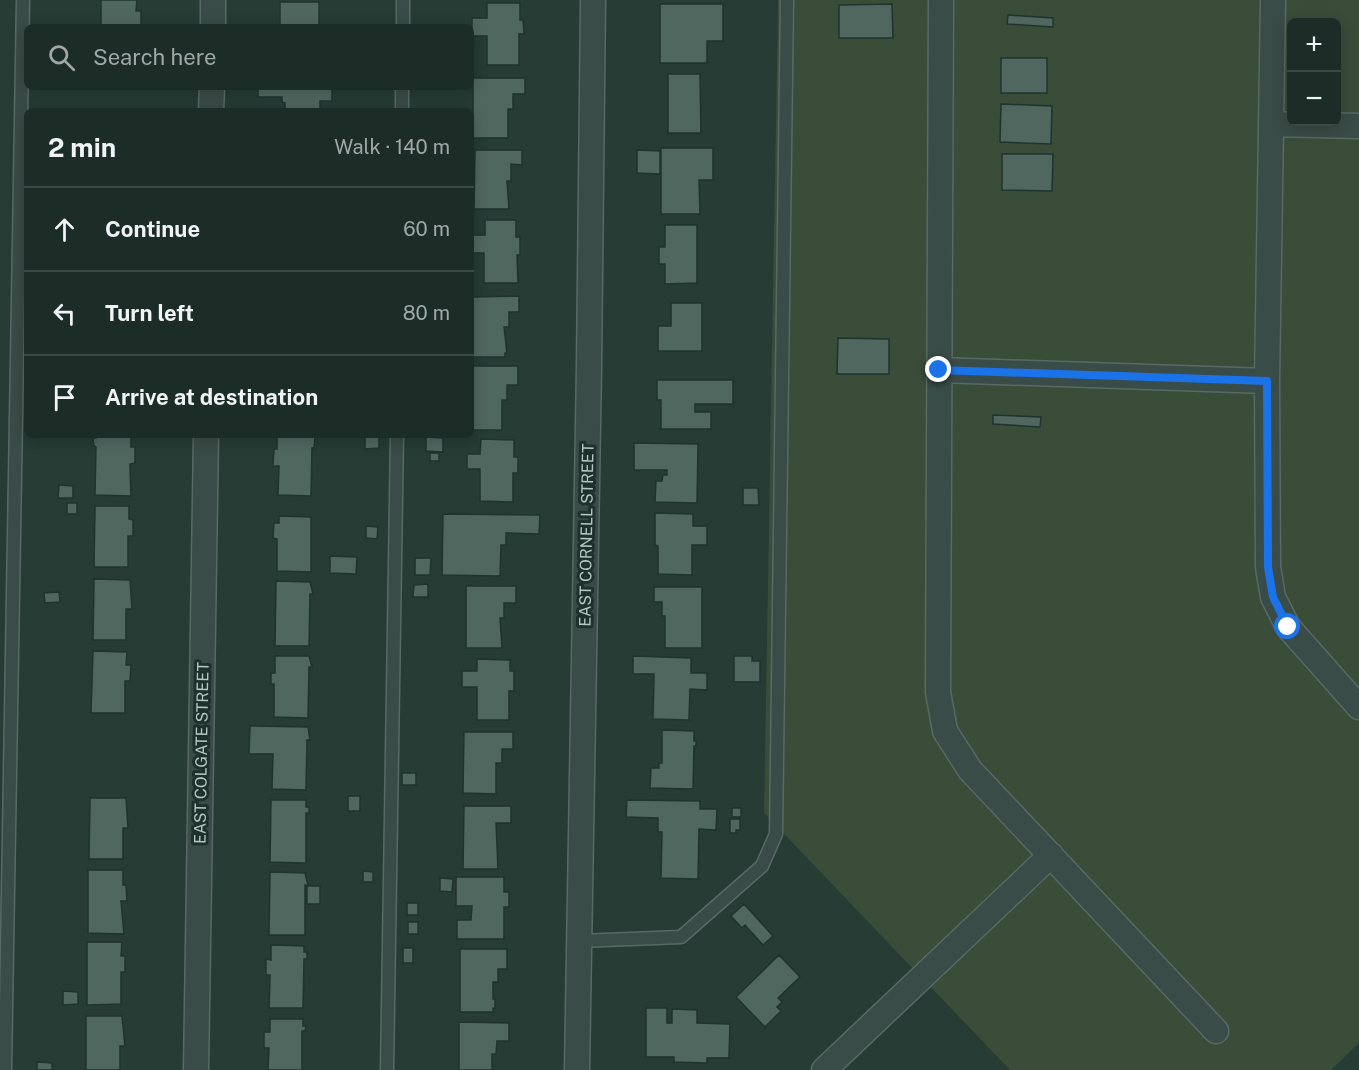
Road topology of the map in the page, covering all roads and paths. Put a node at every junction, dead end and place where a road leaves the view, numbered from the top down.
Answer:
1 (22, 0) edge
2 (213, 0) edge
3 (404, 0) edge
4 (593, 0) edge
5 (787, 0) edge
6 (941, 0) edge
7 (1273, 0) edge
8 (213, 24) edge
9 (403, 24) edge
10 (212, 90) edge
11 (402, 90) edge
12 (211, 108) edge
13 (402, 108) edge
14 (1271, 124) junction
15 (1359, 126) edge
16 (939, 370) junction
17 (1267, 381) junction
18 (206, 438) edge
19 (397, 438) edge
20 (1359, 707) edge
21 (1051, 855) junction
22 (579, 941) junction
23 (1216, 1031) dead end
24 (5, 1070) edge
25 (196, 1070) edge
26 (387, 1070) edge
27 (576, 1070) edge
28 (824, 1070) edge

1 - 24 lane
2 - 8 street
3 - 9 lane
4 - 22 street, EAST CORNELL STREET
5 - 22 lane
6 - 16 street
7 - 14 street
10 - 12 street
11 - 13 lane
14 - 15 street
14 - 17 street
16 - 17 street
16 - 21 street
17 - 20 street
18 - 25 street, EAST COLGATE STREET
19 - 26 lane
21 - 23 street
21 - 28 street
22 - 27 street, EAST CORNELL STREET

